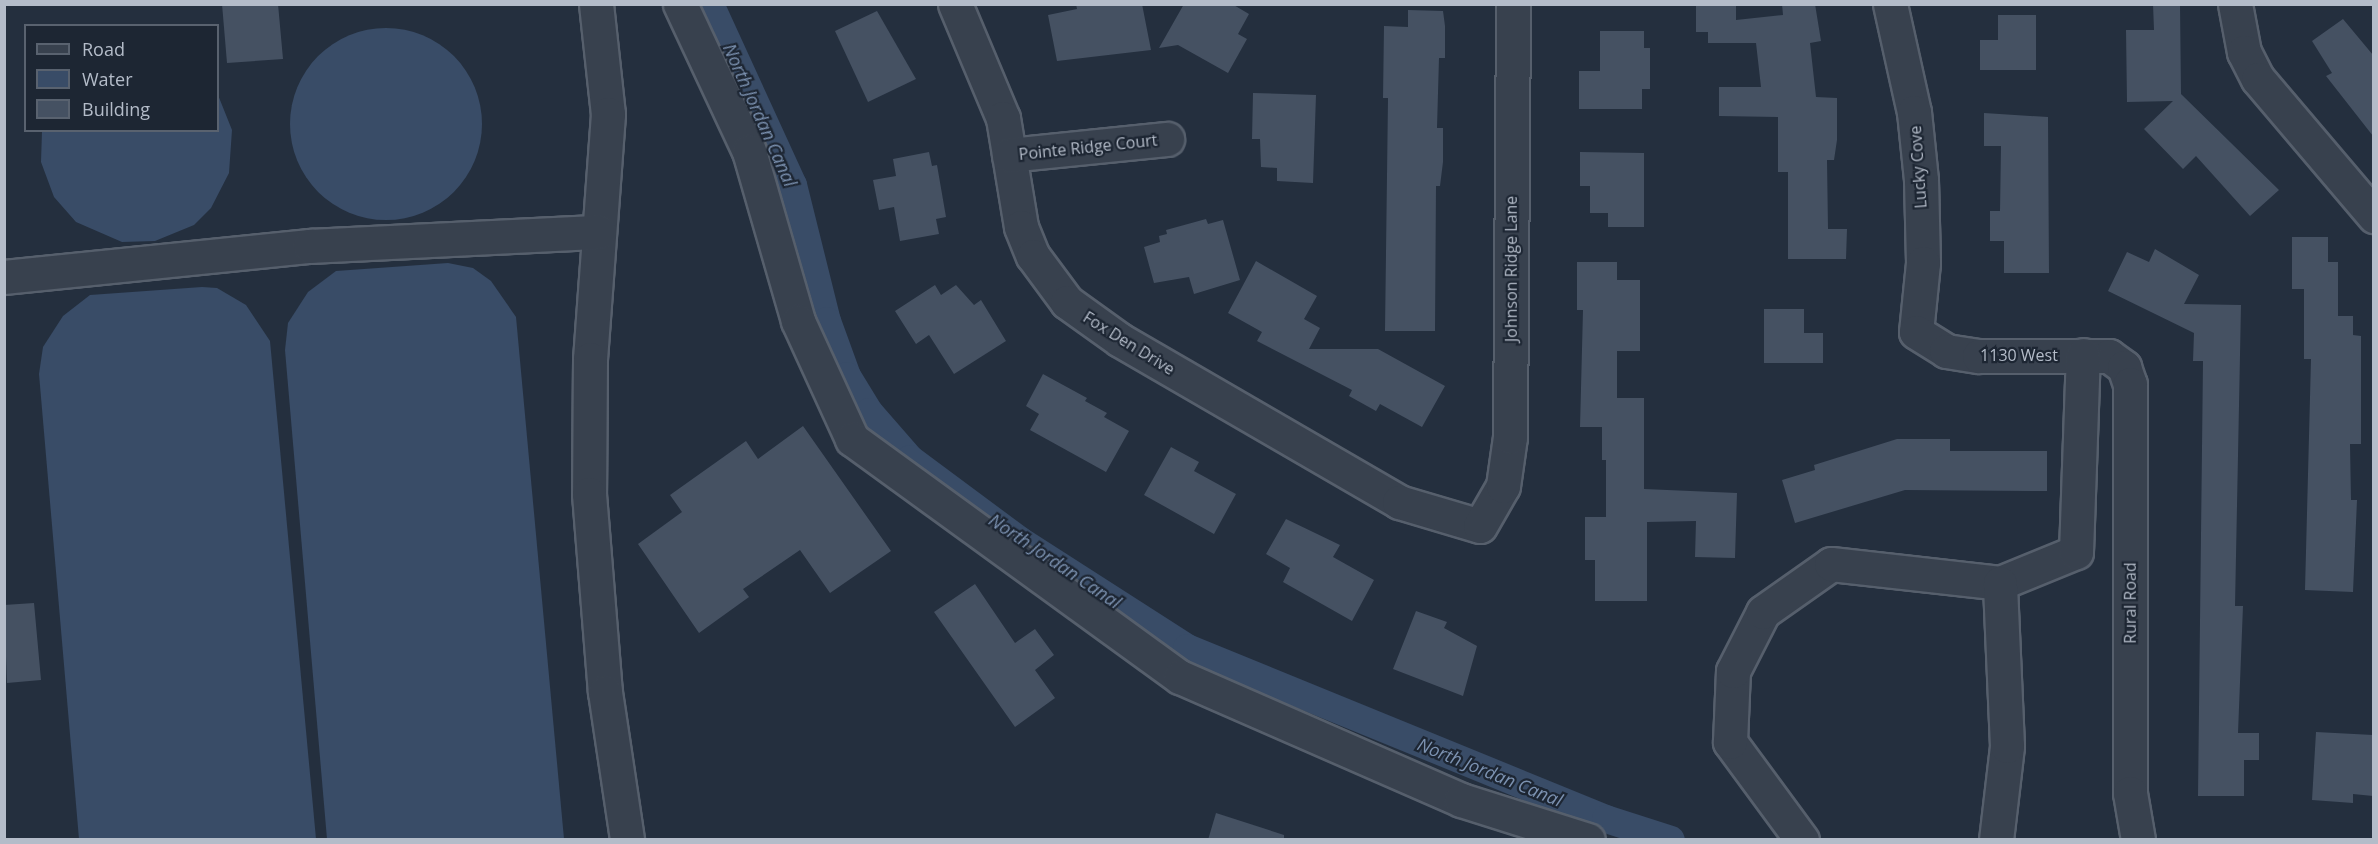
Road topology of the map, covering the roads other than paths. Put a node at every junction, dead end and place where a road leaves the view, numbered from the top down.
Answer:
1 (596, 4) edge
2 (680, 4) edge
3 (955, 4) edge
4 (1513, 4) edge
5 (1890, 4) edge
6 (2235, 4) edge
7 (1167, 139) dead end
8 (1010, 155) junction
9 (2373, 216) edge
10 (599, 232) junction
11 (4, 277) edge
12 (1916, 332) joint
13 (2083, 355) junction
14 (2124, 367) joint
15 (1480, 526) joint
16 (2000, 583) junction
17 (627, 840) edge
18 (1588, 840) edge
19 (1802, 840) edge
20 (1995, 840) edge
21 (2138, 840) edge

1 - 10 street
2 - 18 street
3 - 8 street, Fox Den Drive
4 - 15 street, Johnson Ridge Lane
5 - 12 street, Lucky Cove
6 - 9 street
7 - 8 street, Pointe Ridge Court
8 - 15 street, Fox Den Drive
10 - 11 street
10 - 17 street
12 - 13 street, 1130 West
13 - 14 street, 1130 West
13 - 16 street
14 - 21 street, Rural Road
16 - 19 street
16 - 20 street

